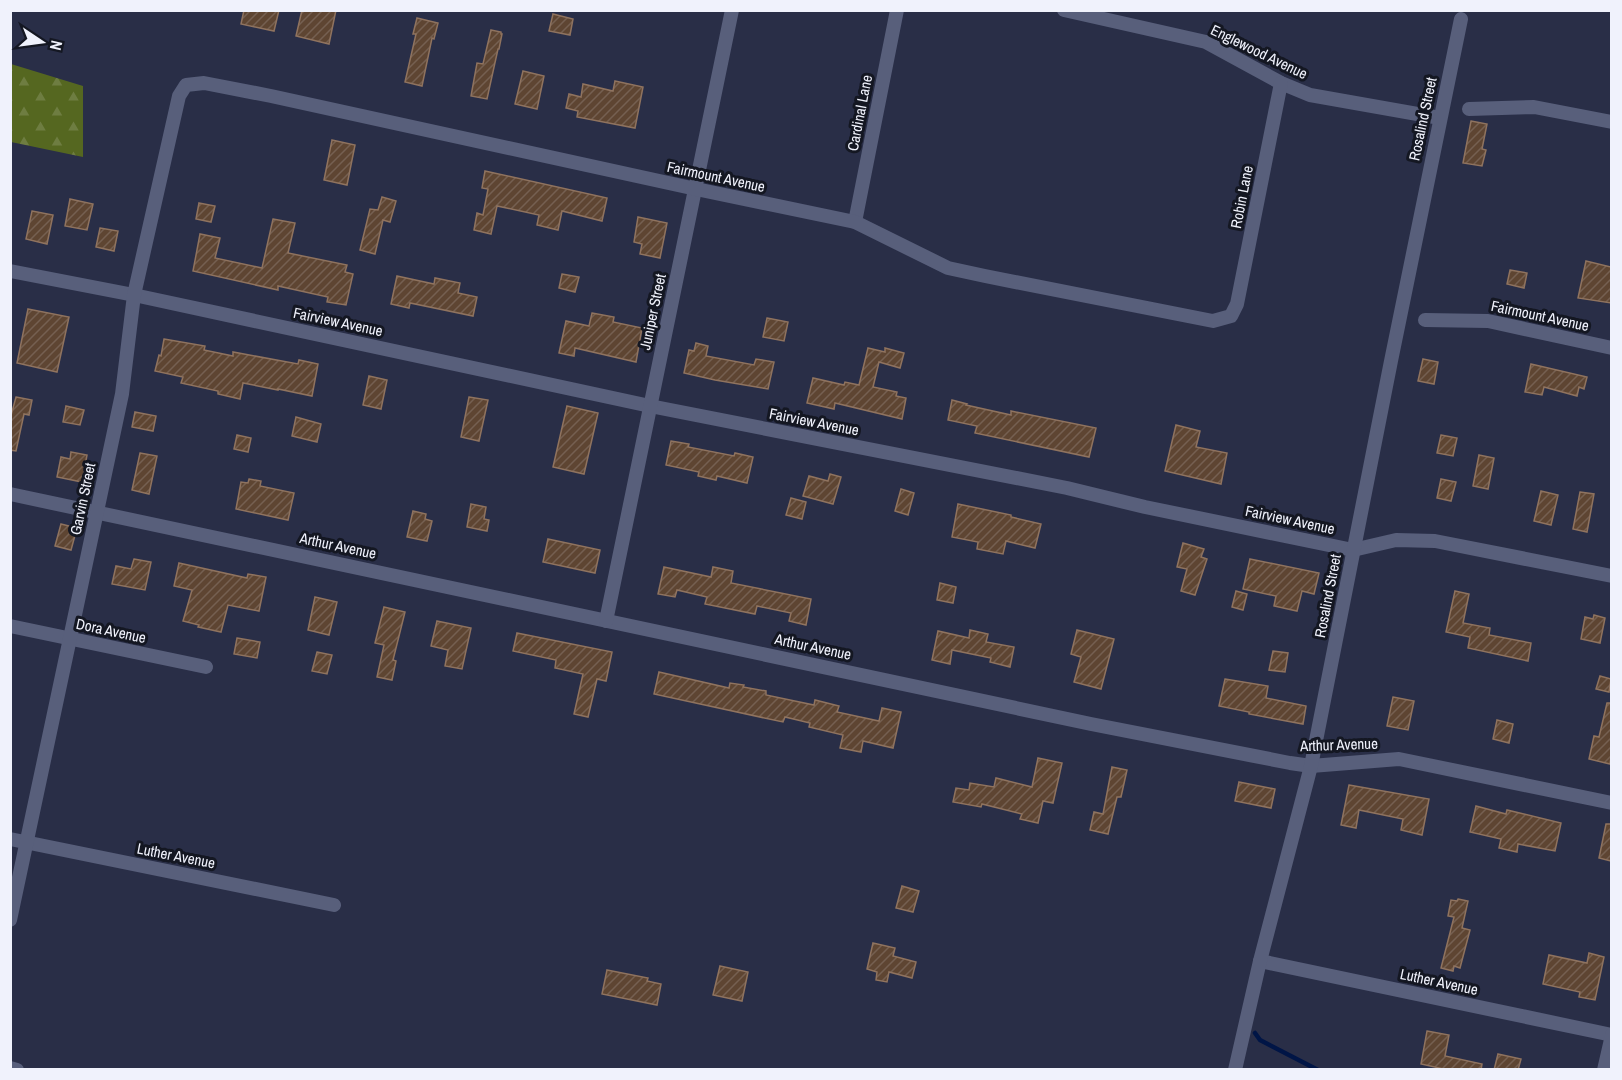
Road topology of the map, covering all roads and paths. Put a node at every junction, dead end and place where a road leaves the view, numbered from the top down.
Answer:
1 (732, 10) edge
2 (897, 10) edge
3 (1064, 10) edge
4 (1461, 19) dead end
5 (1281, 83) junction
6 (186, 85) joint
7 (1469, 109) dead end
8 (1440, 118) junction
9 (1611, 122) edge
10 (696, 189) junction
11 (855, 222) junction
12 (10, 270) edge
13 (134, 295) junction
14 (1231, 316) joint
15 (1425, 320) dead end
16 (1611, 348) edge
17 (650, 406) junction
18 (10, 494) edge
19 (97, 512) junction
20 (1353, 550) junction
21 (1611, 576) edge
22 (606, 621) junction
23 (10, 626) edge
24 (70, 639) junction
25 (206, 667) dead end
26 (1311, 766) junction
27 (1611, 802) edge
28 (10, 839) edge
29 (27, 843) junction
30 (334, 905) dead end
31 (10, 920) edge
32 (1260, 961) junction
33 (1611, 1035) edge
34 (10, 1068) edge
35 (17, 1070) edge
36 (1235, 1070) edge
37 (1604, 1070) edge

1 - 10 street, Juniper Street
2 - 11 street, Cardinal Lane
3 - 5 street, Englewood Avenue
4 - 8 street, Rosalind Street
5 - 8 street, Englewood Avenue
5 - 14 street, Robin Lane
6 - 10 street, Fairmount Avenue
6 - 13 street, Garvin Street
7 - 9 street
8 - 20 street, Rosalind Street
10 - 11 street, Fairmount Avenue
10 - 17 street, Juniper Street
11 - 14 street, Fairmount Avenue
12 - 13 street, Fairview Avenue
13 - 17 street, Fairview Avenue
13 - 19 street, Garvin Street
15 - 16 street, Fairmount Avenue
17 - 20 street, Fairview Avenue
17 - 22 street, Juniper Street
18 - 19 street, Arthur Avenue
19 - 22 street, Arthur Avenue
19 - 24 street, Garvin Street
20 - 21 street, Fairview Avenue
20 - 26 street, Rosalind Street
22 - 26 street, Arthur Avenue
23 - 24 street, Dora Avenue
24 - 25 street, Dora Avenue
24 - 29 street, Garvin Street
26 - 27 street, Arthur Avenue
26 - 32 street, Rosalind Street
28 - 29 street, Luther Avenue
29 - 30 street, Luther Avenue
29 - 31 street, Garvin Street
32 - 33 street, Luther Avenue
32 - 36 street, Rosalind Street
33 - 37 street
34 - 35 street

